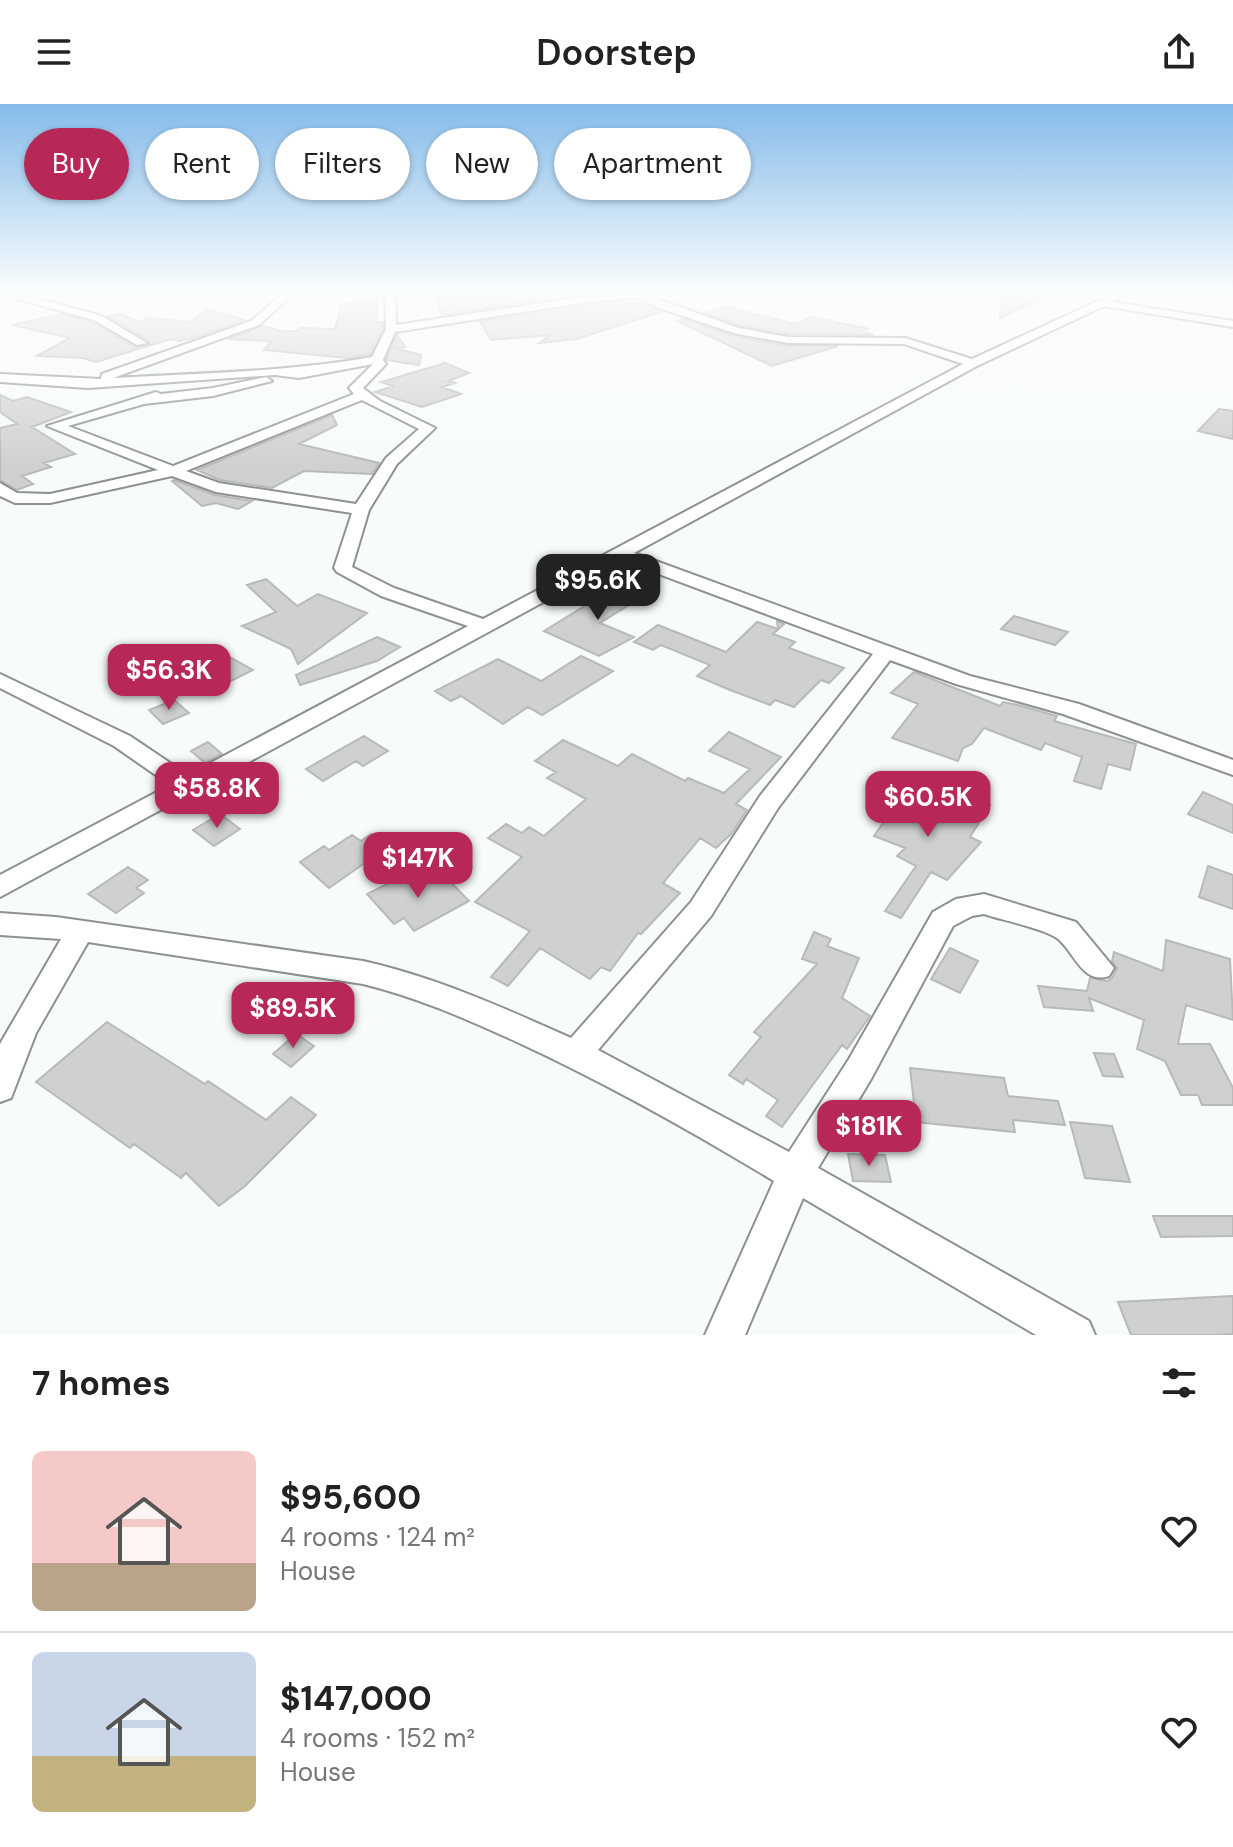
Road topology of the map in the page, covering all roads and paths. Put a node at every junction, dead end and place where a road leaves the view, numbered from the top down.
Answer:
1 (177, 351) edge
2 (381, 351) edge
3 (937, 351) edge
4 (998, 351) edge
5 (377, 360) junction
6 (973, 363) junction
7 (312, 372) junction
8 (0, 378) edge
9 (88, 384) junction
10 (166, 394) dead end
11 (362, 395) junction
12 (145, 400) junction
13 (175, 470) junction
14 (0, 488) edge
15 (361, 510) junction
16 (617, 553) junction
17 (484, 626) junction
18 (886, 651) junction
19 (0, 680) edge
20 (1233, 768) edge
21 (187, 787) junction
22 (0, 887) edge
23 (0, 924) edge
24 (80, 931) junction
25 (1099, 968) dead end
26 (577, 1053) junction
27 (0, 1088) edge
28 (796, 1172) junction
29 (725, 1335) edge
30 (1075, 1335) edge

1 - 9 street
2 - 5 street
3 - 6 street
4 - 6 street
5 - 7 street
5 - 11 street
6 - 16 street
7 - 9 street
7 - 12 street
8 - 9 street
10 - 12 street
11 - 13 street
11 - 15 street
12 - 13 street
13 - 14 street
13 - 15 street
15 - 17 street
16 - 17 street
16 - 18 street
17 - 21 street
18 - 20 street
18 - 26 street
19 - 21 street
21 - 22 street
23 - 24 street
24 - 26 street
24 - 27 street
25 - 28 street
26 - 28 street
28 - 29 street
28 - 30 street

